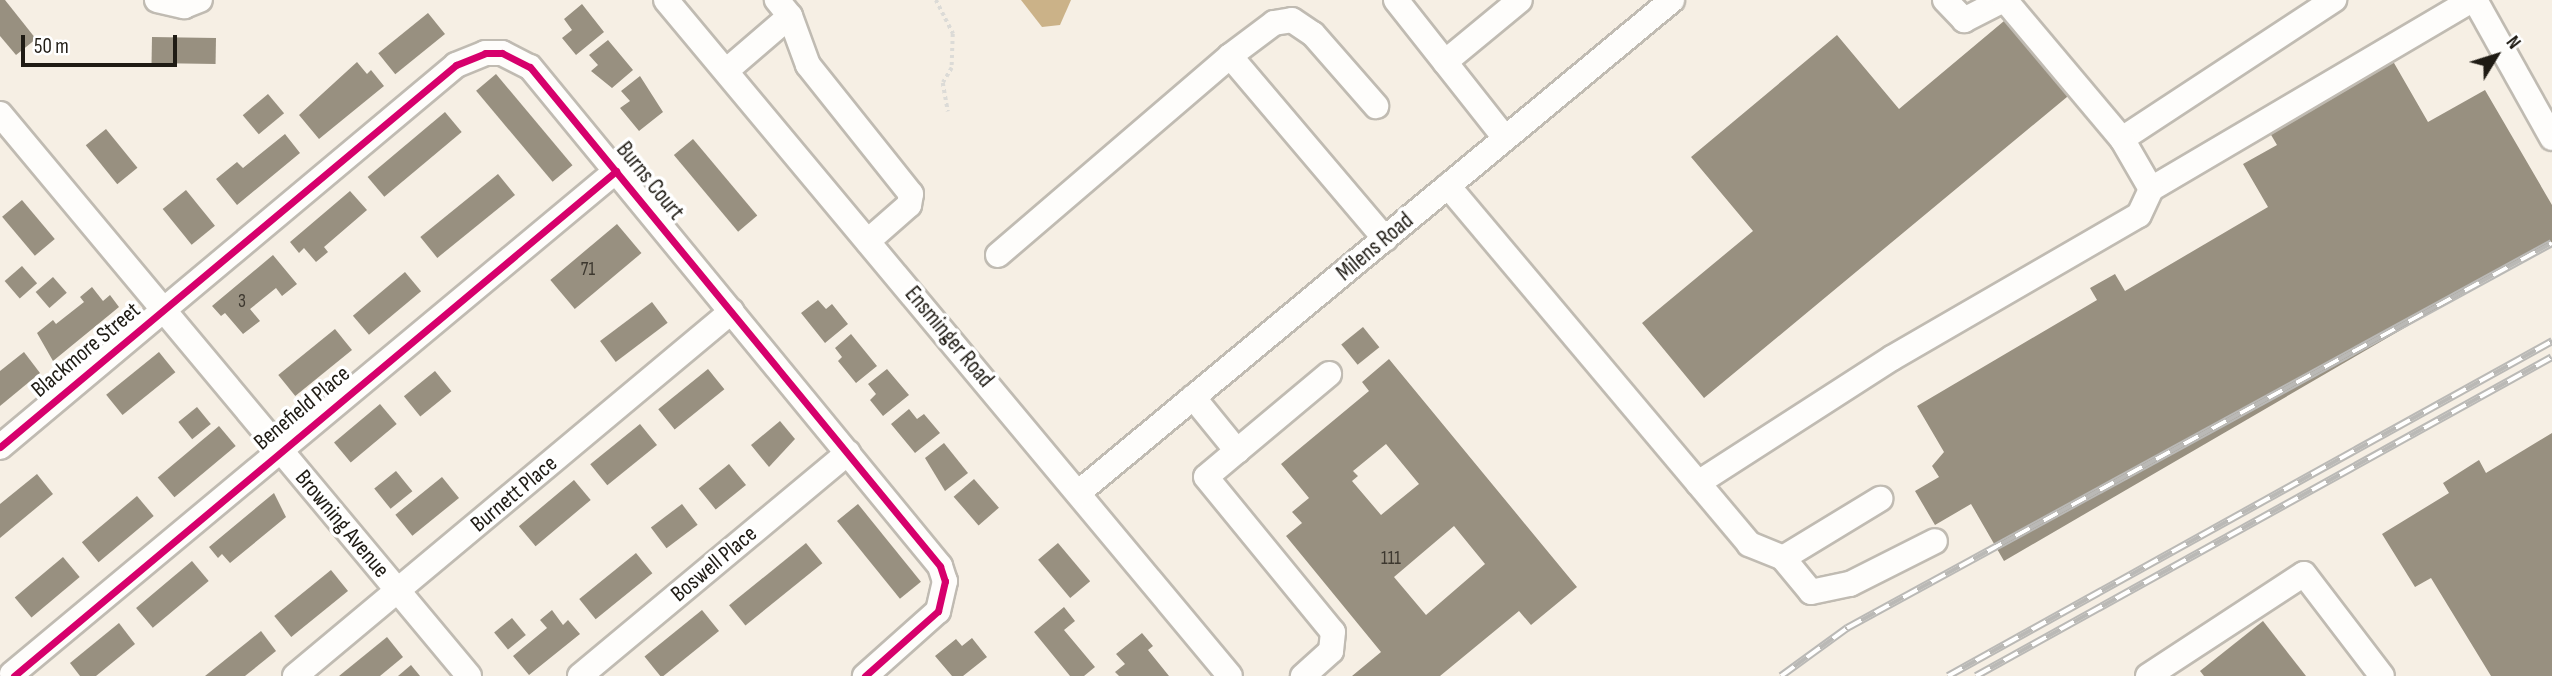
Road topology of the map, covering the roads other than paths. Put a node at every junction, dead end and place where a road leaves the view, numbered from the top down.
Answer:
1 (157, 0) edge
2 (200, 0) edge
3 (666, 0) edge
4 (1396, 0) edge
5 (1520, 0) edge
6 (1672, 0) edge
7 (1945, 0) edge
8 (2004, 0) edge
9 (2333, 0) edge
10 (2474, 0) edge
11 (784, 8) edge
12 (1230, 56) junction
13 (1445, 62) junction
14 (726, 71) junction
15 (1376, 106) dead end
16 (0, 114) edge
17 (1506, 138) junction
18 (2552, 138) edge
19 (2122, 139) junction
20 (616, 171) junction
21 (1448, 186) junction
22 (2151, 188) junction
23 (1385, 239) junction
24 (868, 241) junction
25 (998, 255) dead end
26 (164, 310) junction
27 (732, 311) junction
28 (1329, 374) dead end
29 (1193, 397) junction
30 (0, 447) edge
31 (281, 450) junction
32 (1237, 451) junction
33 (848, 453) junction
34 (1698, 483) junction
35 (1078, 493) junction
36 (1880, 499) dead end
37 (1935, 541) dead end
38 (1783, 558) junction
39 (398, 590) junction
40 (9, 670) edge
41 (295, 676) edge
42 (469, 676) edge
43 (580, 676) edge
44 (865, 676) edge
45 (1230, 676) edge
46 (1303, 676) edge
47 (2148, 676) edge
48 (2382, 676) edge

1 - 2 street
3 - 14 street, Ensminger Road
4 - 13 street
5 - 13 street
6 - 17 street, Milens Road
7 - 8 street
8 - 19 street
9 - 19 street
10 - 18 street
10 - 22 street
11 - 14 street
11 - 24 street
12 - 15 street
12 - 23 street
12 - 25 street
13 - 17 street
14 - 24 street, Ensminger Road
16 - 26 street, Browning Avenue
17 - 21 street, Milens Road
19 - 22 street
20 - 26 street, Burns Court
20 - 27 street, Burns Court
20 - 31 street, Benefield Place
21 - 23 street, Milens Road
21 - 34 street
22 - 34 street
23 - 29 street, Milens Road
24 - 35 street, Ensminger Road
26 - 30 street, Blackmore Street
26 - 31 street, Browning Avenue
27 - 33 street, Burns Court
27 - 39 street, Burnett Place
28 - 32 street
29 - 32 street
29 - 35 street, Milens Road
31 - 39 street, Browning Avenue
31 - 40 street, Benefield Place
32 - 46 street
33 - 43 street, Boswell Place
33 - 44 street, Burns Court
34 - 38 street
35 - 45 street, Ensminger Road
36 - 38 street
37 - 38 street
39 - 41 street, Burnett Place
39 - 42 street, Browning Avenue
47 - 48 street

